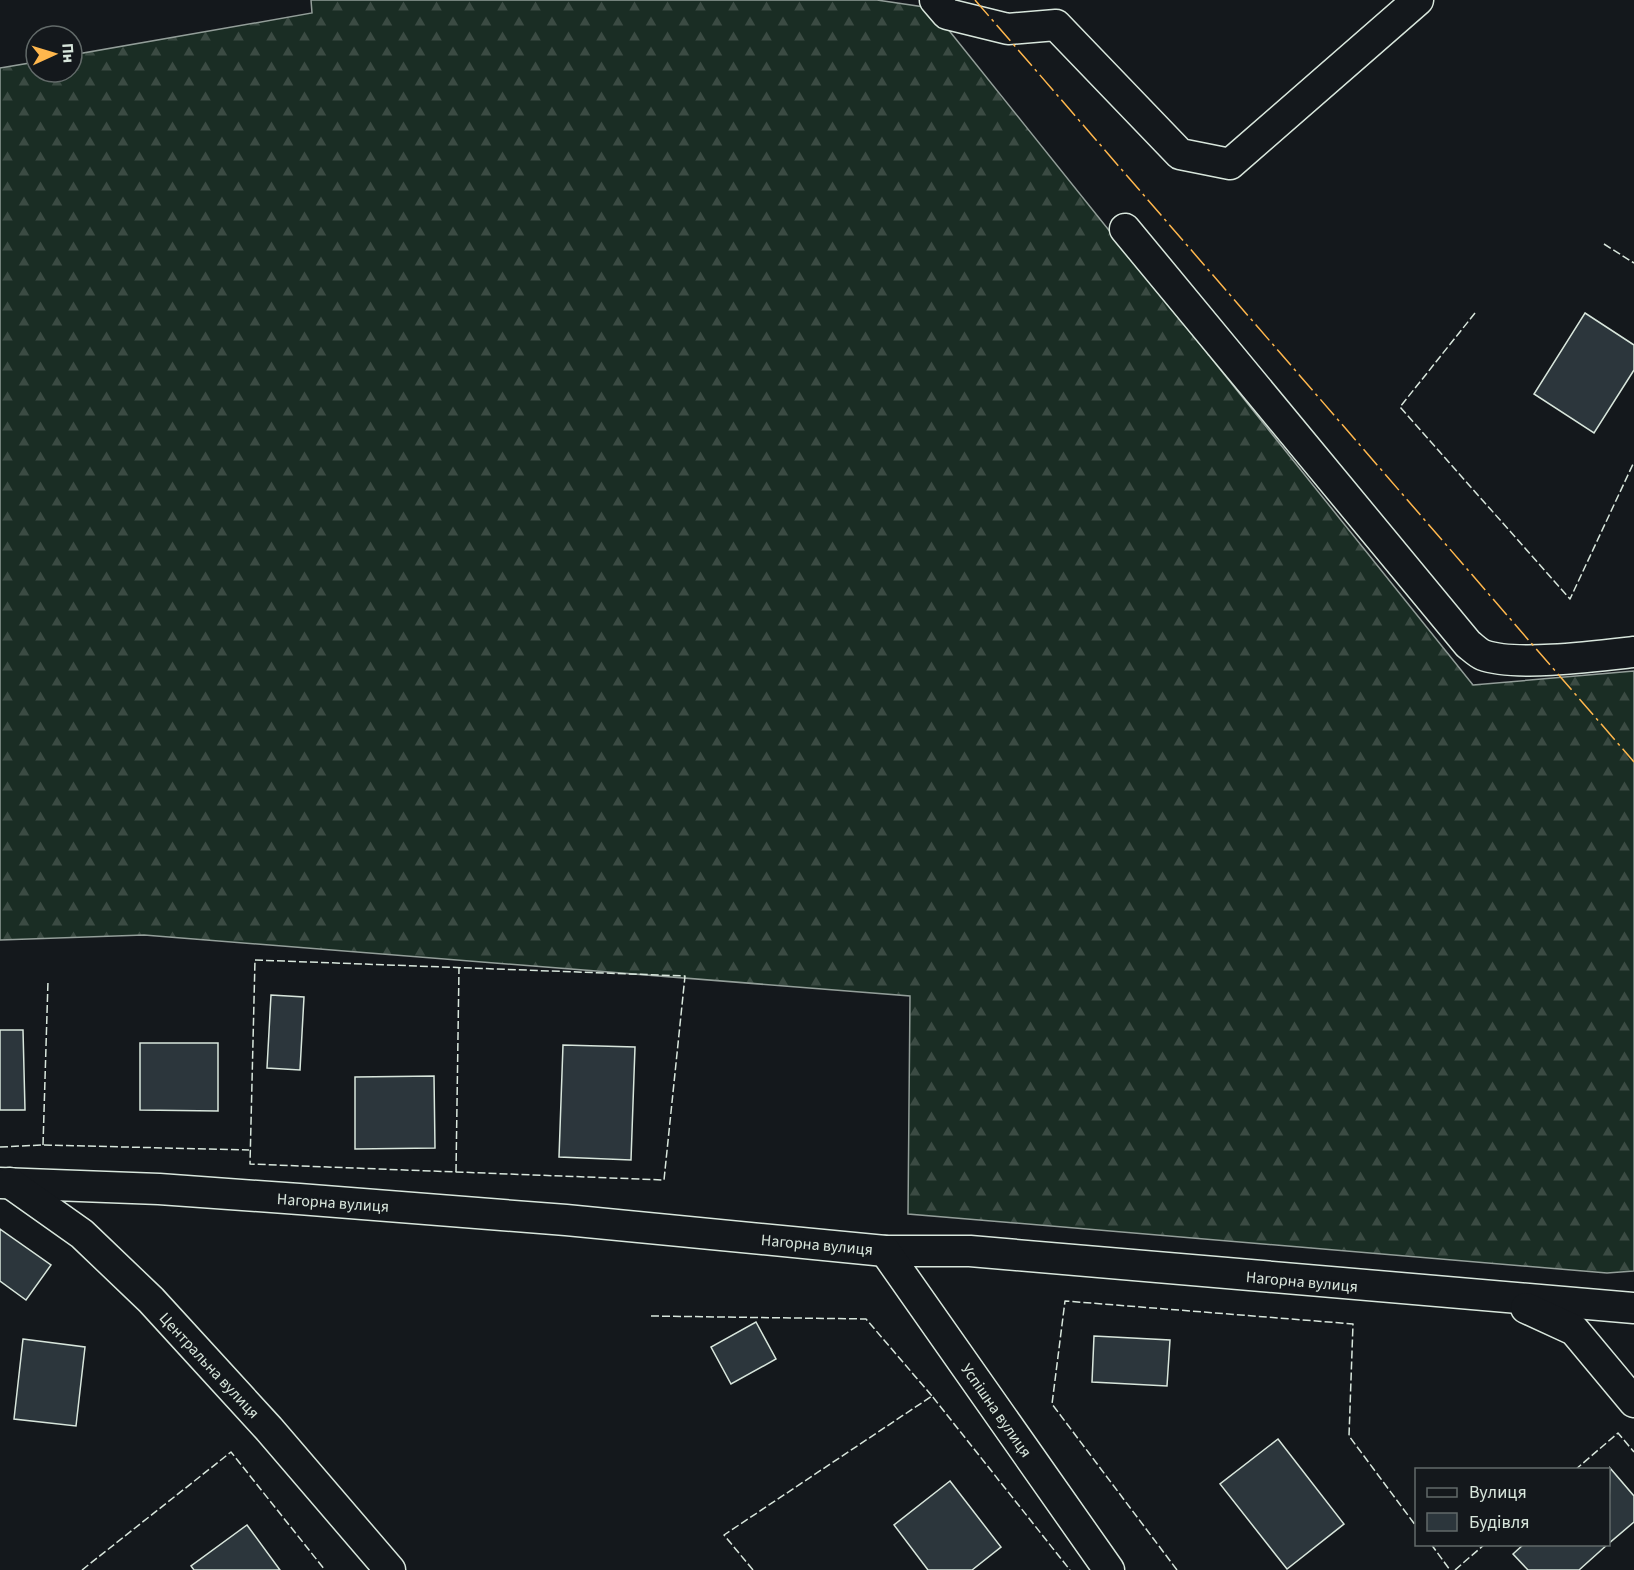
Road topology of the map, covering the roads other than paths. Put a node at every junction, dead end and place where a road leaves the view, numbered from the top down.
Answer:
1 (935, 0) edge
2 (1418, 0) edge
3 (1125, 229) dead end
4 (1634, 652) edge
5 (5, 1183) edge
6 (885, 1251) junction
7 (1504, 1298) junction
8 (1634, 1308) edge
9 (1634, 1402) edge
10 (390, 1570) edge
11 (1109, 1570) edge

1 - 2 street
3 - 4 street
5 - 6 street, Нагорна вулиця
5 - 10 street, Центральна вулиця
6 - 7 street, Нагорна вулиця
6 - 11 street, Успішна вулиця
7 - 8 street, Нагорна вулиця
7 - 9 street

